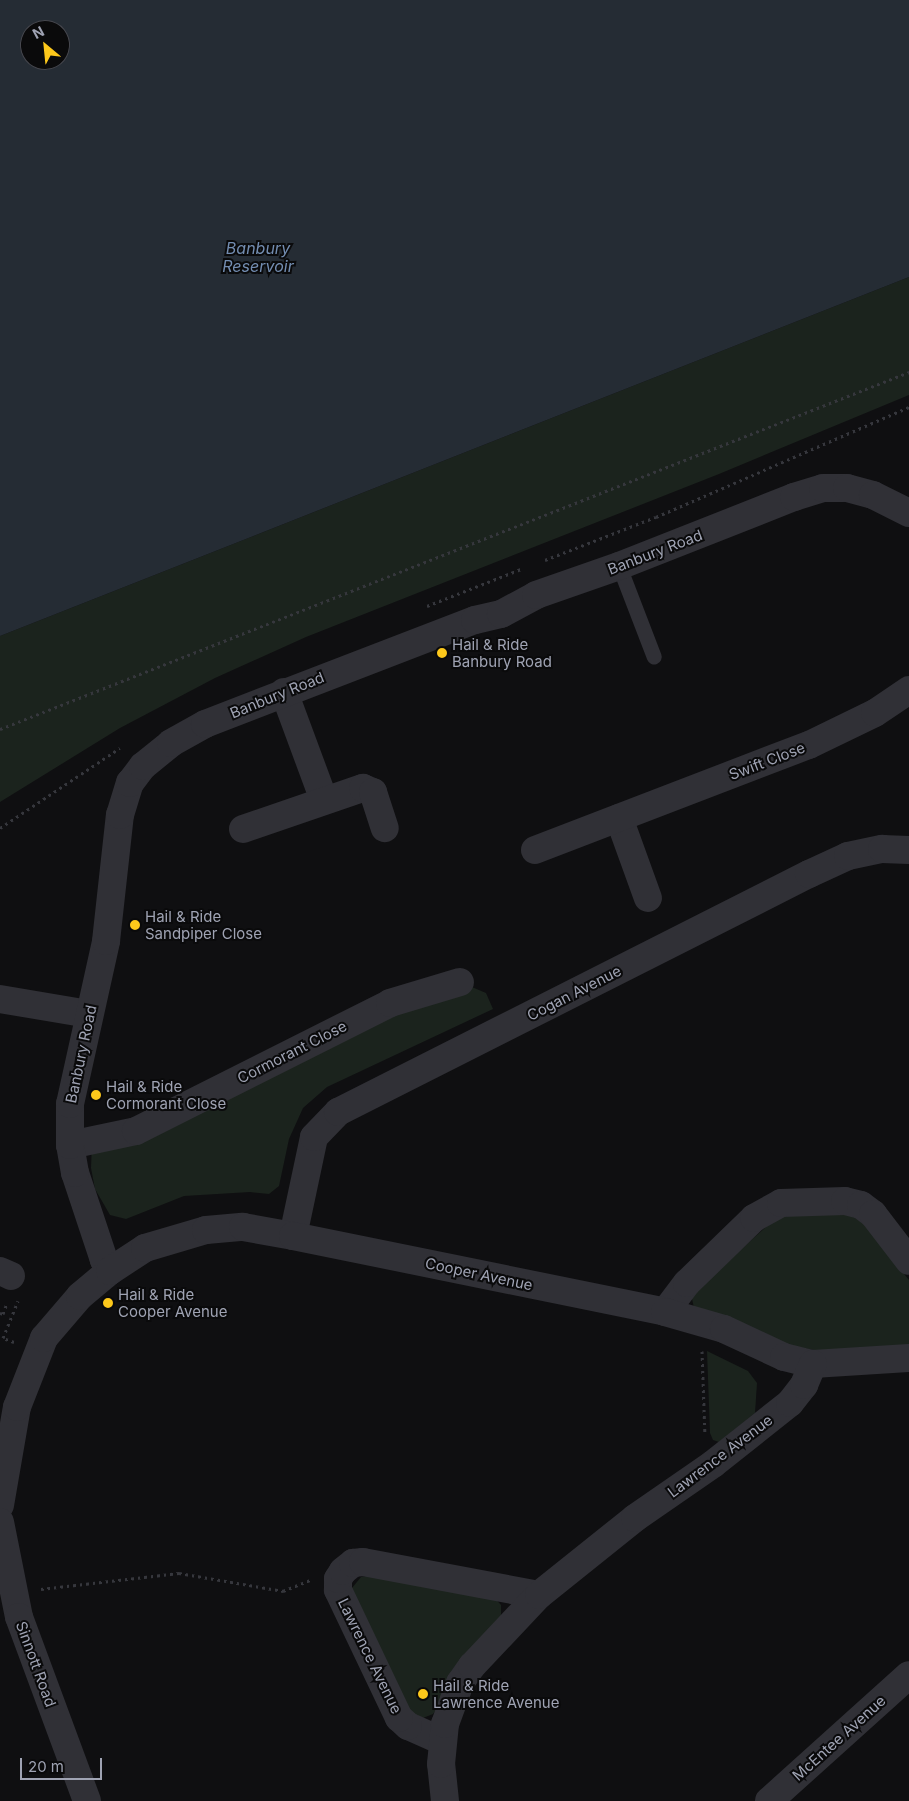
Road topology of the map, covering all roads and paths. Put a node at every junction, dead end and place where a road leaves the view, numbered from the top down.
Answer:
1 (909, 372) edge
2 (909, 407) edge
3 (908, 510) edge
4 (537, 563) dead end
5 (528, 566) dead end
6 (619, 566) junction
7 (419, 609) dead end
8 (654, 657) dead end
9 (909, 690) edge
10 (284, 692) junction
11 (0, 729) edge
12 (123, 746) dead end
13 (324, 800) junction
14 (619, 818) junction
15 (0, 828) edge
16 (385, 828) dead end
17 (243, 830) dead end
18 (535, 850) dead end
19 (909, 850) edge
20 (648, 898) dead end
21 (460, 982) dead end
22 (0, 998) edge
23 (89, 1014) junction
24 (70, 1145) junction
25 (293, 1236) junction
26 (909, 1261) edge
27 (110, 1271) junction
28 (10, 1285) edge
29 (665, 1312) junction
30 (0, 1313) edge
31 (701, 1322) junction
32 (38, 1349) junction
33 (909, 1358) edge
34 (813, 1364) junction
35 (713, 1464) junction
36 (0, 1504) edge
37 (0, 1522) edge
38 (306, 1580) dead end
39 (39, 1590) dead end
40 (539, 1595) junction
41 (909, 1675) edge
42 (442, 1741) junction
43 (87, 1801) edge
44 (445, 1801) edge
45 (769, 1801) edge

1 - 11 path
2 - 4 path
3 - 6 street, Banbury Road
5 - 7 path
6 - 8 lane
6 - 10 street, Banbury Road
9 - 14 street, Swift Close
10 - 13 street
10 - 23 street, Banbury Road
12 - 15 path
13 - 16 street
13 - 17 street
14 - 18 street, Swift Close
14 - 20 street
19 - 25 street, Cogan Avenue
21 - 24 street, Cormorant Close
22 - 23 street
23 - 24 street, Banbury Road
24 - 27 street, Banbury Road
25 - 27 street, Cooper Avenue
25 - 29 street, Cooper Avenue
26 - 29 street
27 - 32 street, Cooper Avenue
28 - 30 path
28 - 32 path
29 - 31 street, Cooper Avenue
31 - 34 street, Cooper Avenue
31 - 35 path
32 - 36 street, Cooper Avenue
33 - 34 street
34 - 35 street, Lawrence Avenue
35 - 40 street, Lawrence Avenue
37 - 43 street, Sinnott Road
38 - 39 path
40 - 42 street, Lawrence Avenue
40 - 42 street, Lawrence Avenue
41 - 45 street, McEntee Avenue
42 - 44 street, Lawrence Avenue

